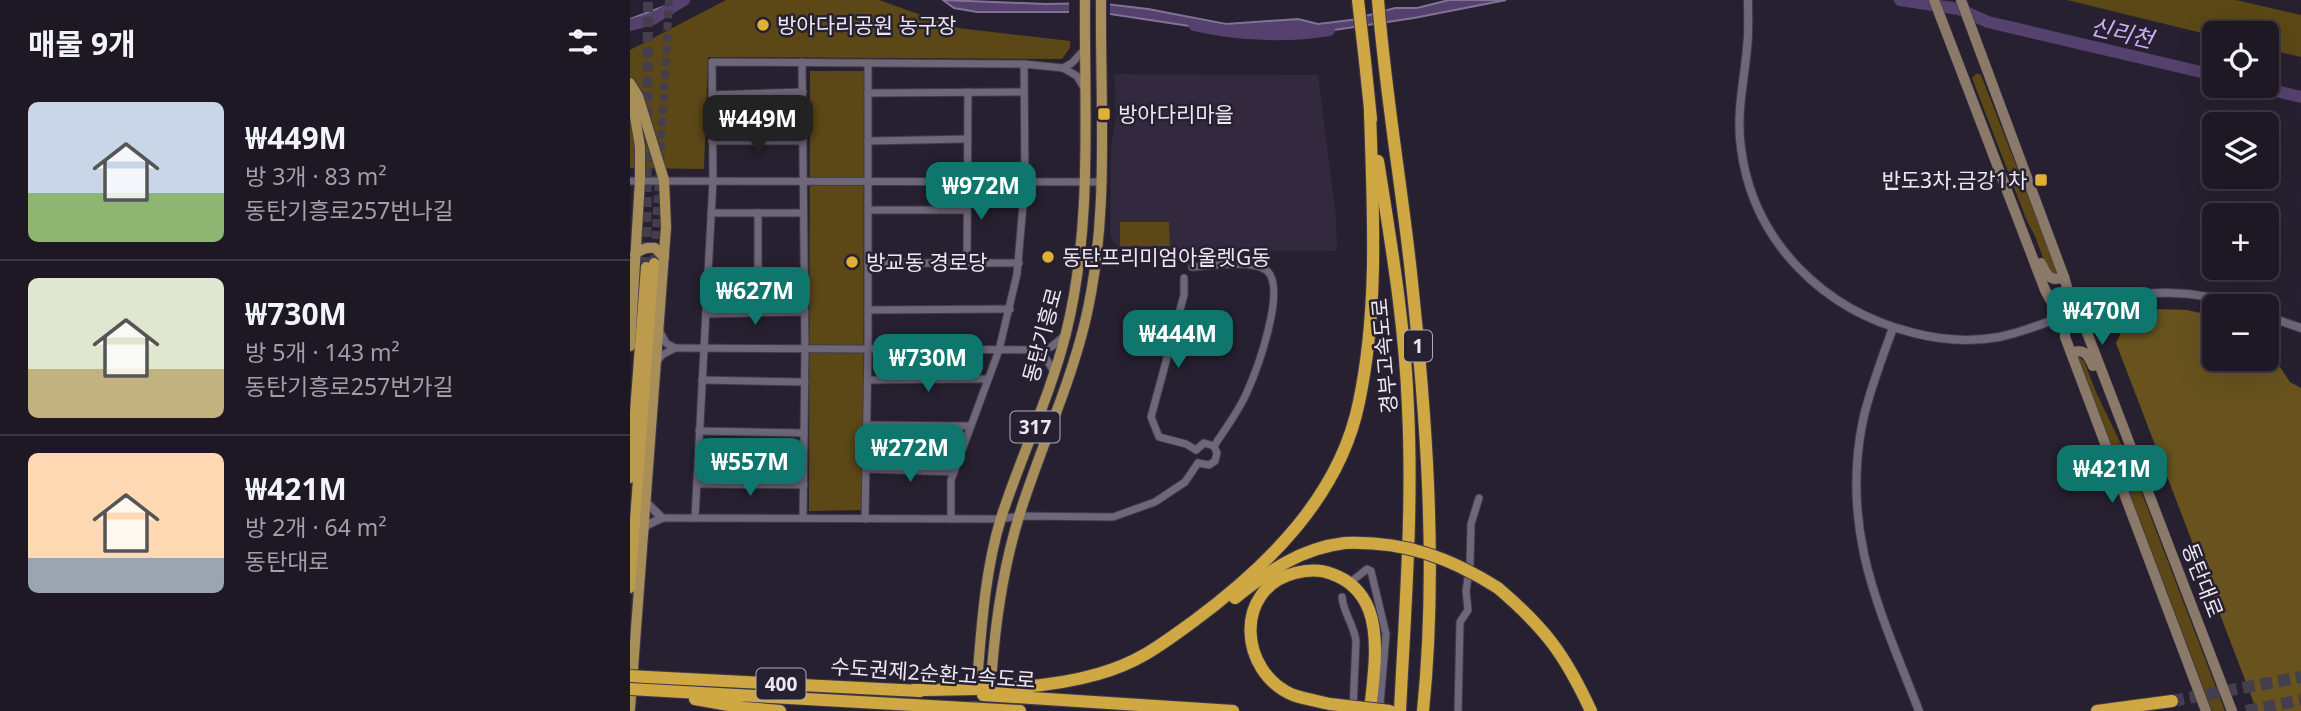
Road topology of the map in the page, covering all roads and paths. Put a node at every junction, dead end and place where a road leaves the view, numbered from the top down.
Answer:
1 (1084, 0) edge
2 (1101, 0) edge
3 (1358, 0) edge
4 (1378, 0) edge
5 (1748, 0) edge
6 (1934, 0) edge
7 (1961, 0) edge
8 (1084, 45) junction
9 (802, 62) junction
10 (867, 63) junction
11 (1024, 64) junction
12 (1063, 68) junction
13 (630, 85) edge
14 (1084, 88) junction
15 (803, 92) junction
16 (968, 92) junction
17 (1024, 92) junction
18 (867, 93) junction
19 (712, 94) junction
20 (1370, 112) junction
21 (967, 139) junction
22 (712, 141) junction
23 (803, 141) junction
24 (867, 141) junction
25 (635, 180) edge
26 (663, 180) junction
27 (713, 180) junction
28 (803, 181) junction
29 (867, 181) junction
30 (967, 181) junction
31 (1025, 182) junction
32 (1084, 182) junction
33 (1101, 182) junction
34 (868, 210) junction
35 (967, 210) junction
36 (711, 213) junction
37 (758, 213) junction
38 (803, 213) junction
39 (2027, 243) junction
40 (635, 254) junction
41 (654, 262) junction
42 (868, 263) junction
43 (967, 263) junction
44 (1018, 263) junction
45 (1192, 267) dead end
46 (2064, 277) junction
47 (1184, 278) dead end
48 (2202, 296) edge
49 (1010, 309) junction
50 (868, 310) junction
51 (805, 312) junction
52 (758, 313) junction
53 (706, 314) junction
54 (2065, 316) junction
55 (2279, 320) edge
56 (658, 327) junction
57 (1893, 328) junction
58 (2301, 328) edge
59 (1066, 334) junction
60 (630, 346) edge
61 (675, 348) junction
62 (704, 348) junction
63 (805, 349) junction
64 (868, 349) junction
65 (999, 350) junction
66 (1041, 350) junction
67 (2071, 354) junction
68 (655, 364) junction
69 (1055, 373) junction
70 (988, 379) junction
71 (702, 380) junction
72 (867, 380) junction
73 (805, 382) junction
74 (2110, 393) junction
75 (867, 425) junction
76 (970, 426) junction
77 (699, 431) junction
78 (804, 433) junction
79 (1214, 446) junction
80 (1196, 450) junction
81 (1198, 463) junction
82 (866, 469) junction
83 (954, 472) junction
84 (630, 478) edge
85 (697, 484) junction
86 (804, 485) junction
87 (1479, 498) dead end
88 (644, 500) junction
89 (1019, 516) junction
90 (662, 518) junction
91 (695, 518) junction
92 (803, 519) junction
93 (865, 519) junction
94 (951, 519) junction
95 (1001, 519) junction
96 (642, 534) junction
97 (1352, 581) dead end
98 (630, 588) edge
99 (1342, 597) dead end
100 (1149, 654) junction
101 (992, 669) tunnel mouth
102 (978, 670) tunnel mouth
103 (630, 676) edge
104 (647, 683) junction
105 (630, 689) edge
106 (914, 690) junction
107 (2172, 701) tunnel mouth
108 (630, 709) edge
109 (1380, 709) edge
110 (780, 711) edge
111 (1020, 711) edge
112 (1233, 711) edge
113 (1353, 711) edge
114 (1399, 711) edge
115 (1423, 711) edge
116 (1458, 711) edge
117 (1591, 711) edge
118 (1919, 711) edge
119 (2097, 711) edge
120 (2206, 711) edge
121 (2232, 711) edge

1 - 8 main road, 동탄기흥로 / 317
2 - 33 main road, 동탄기흥로 / 317
3 - 20 highway, 경부고속도로 / 1, bridge
4 - 115 highway, 경부고속도로 / 1
5 - 57 street
6 - 39 main road, 동탄대로
7 - 46 main road, 동탄대로
8 - 12 street
8 - 14 main road, 동탄기흥로 / 317
9 - 10 street
9 - 15 street
9 - 19 street
10 - 11 street
10 - 18 street
11 - 12 street
11 - 17 street
12 - 14 street
13 - 25 main road
13 - 26 main road
14 - 32 main road, 동탄기흥로 / 317
15 - 19 street
15 - 23 street
16 - 17 street
16 - 18 street
16 - 21 street
17 - 31 street
18 - 24 street
19 - 22 street
20 - 100 highway
20 - 114 highway, 경부고속도로 / 1
21 - 24 street
21 - 30 street
22 - 23 street
22 - 27 street
23 - 28 street
24 - 29 street
25 - 26 street
25 - 40 main road
26 - 27 street
26 - 41 main road
27 - 28 street
27 - 36 street
28 - 29 street
28 - 38 street
29 - 30 street
29 - 34 street
30 - 31 street
30 - 35 street
31 - 32 street
31 - 44 street
32 - 33 street
32 - 59 main road, 동탄기흥로 / 317
33 - 89 main road, 동탄기흥로 / 317
34 - 35 street
34 - 42 street
35 - 43 street
36 - 37 street
36 - 53 street
37 - 38 street
37 - 52 street
38 - 51 street
39 - 46 main road
39 - 54 main road, 동탄대로
40 - 41 main road
40 - 60 main road
41 - 56 main road
41 - 84 highway
41 - 98 highway
42 - 43 street
42 - 50 street
43 - 44 street
44 - 49 street
45 - 79 street
46 - 54 main road, 동탄대로
47 - 80 street
48 - 54 street
49 - 50 street
49 - 65 street
50 - 64 street
51 - 52 street
51 - 63 street
52 - 53 street
53 - 62 street
54 - 57 street
54 - 67 main road, 동탄대로
54 - 74 main road, 동탄대로
55 - 58 street
56 - 61 street
56 - 68 main road
57 - 118 street
59 - 66 street
59 - 69 main road, 동탄기흥로 / 317
61 - 62 street
61 - 68 street
62 - 63 street
62 - 71 street
63 - 64 street
63 - 73 street
64 - 65 street
64 - 72 street
65 - 66 street
65 - 70 street
66 - 69 street
67 - 74 main road
67 - 120 main road, 동탄대로
68 - 88 main road
69 - 95 main road, 동탄기흥로 / 317
70 - 72 street
70 - 76 street
71 - 73 street
71 - 77 street
72 - 75 street
73 - 78 street
74 - 121 main road, 동탄대로
75 - 76 street
75 - 82 street
76 - 83 street
77 - 78 street
77 - 85 street
78 - 86 street
79 - 80 street
79 - 81 street
80 - 81 street
81 - 89 street
82 - 83 street
82 - 93 street
83 - 94 street
85 - 86 street
85 - 91 street
86 - 92 street
87 - 116 street
88 - 90 street
88 - 96 main road
89 - 95 street
89 - 101 main road, 동탄기흥로 / 317
90 - 91 street
90 - 96 street
91 - 92 street
92 - 93 street
93 - 94 street
94 - 95 street
95 - 102 main road, 동탄기흥로 / 317
96 - 108 main road
97 - 109 street
99 - 113 street
100 - 106 highway
100 - 117 highway, bridge
103 - 104 highway, 수도권제2순환고속도로 / 400, bridge
104 - 105 highway, 수도권제2순환고속도로 / 400, bridge
104 - 106 highway, 수도권제2순환고속도로 / 400
104 - 110 highway
104 - 111 highway, 수도권제2순환고속도로 / 400
106 - 112 highway, 수도권제2순환고속도로 / 400
107 - 119 highway
109 - 109 highway, bridge

